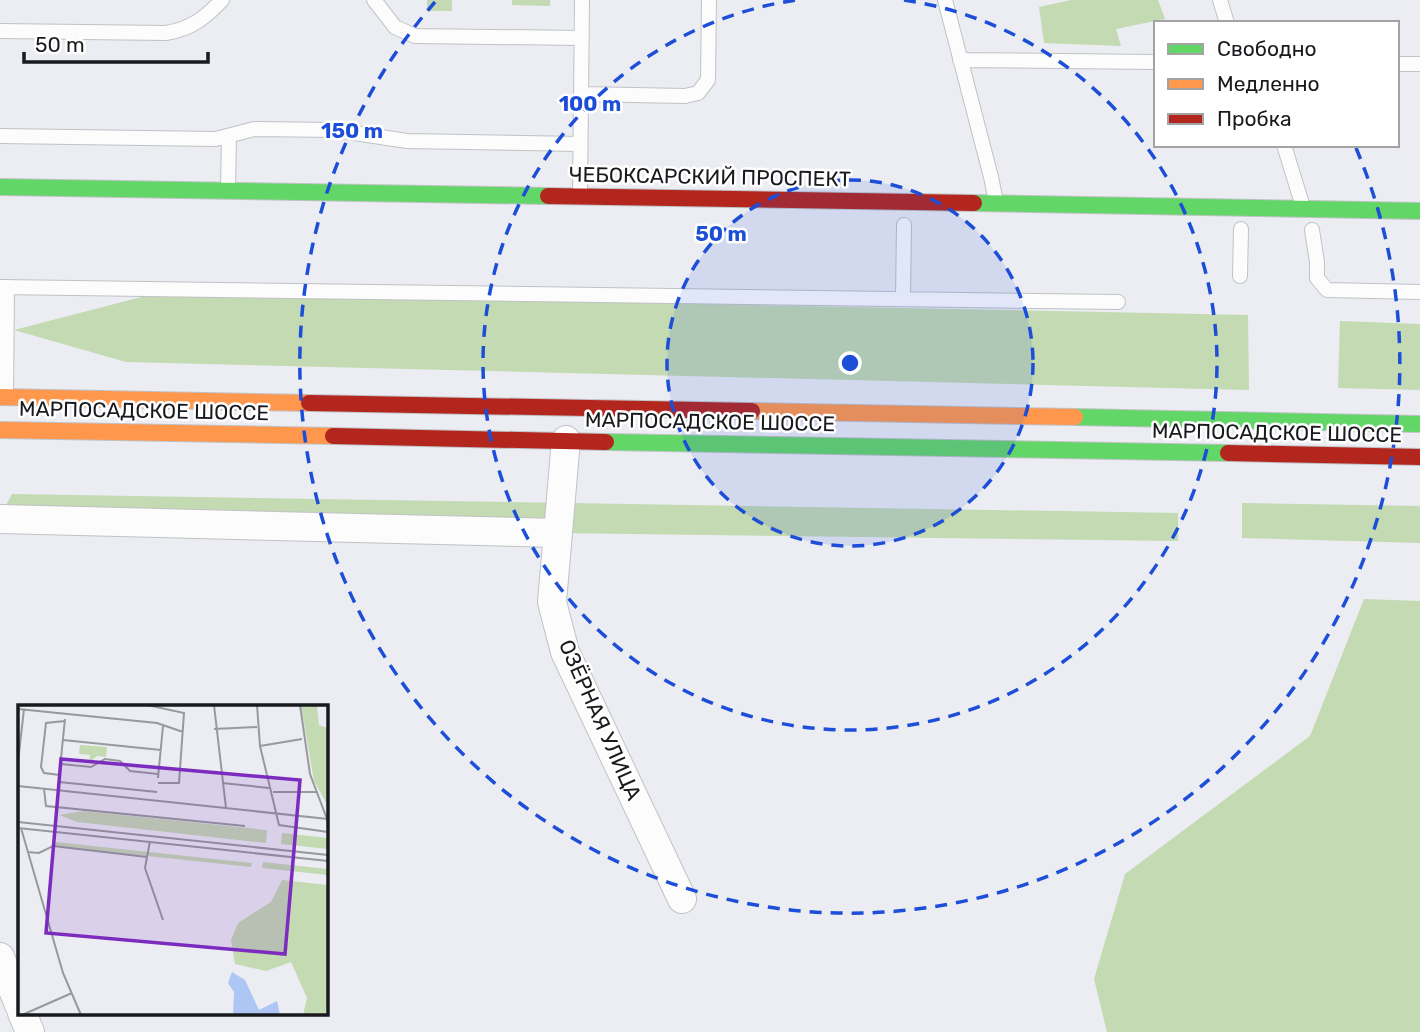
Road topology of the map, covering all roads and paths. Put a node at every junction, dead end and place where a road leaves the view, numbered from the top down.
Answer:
1 (222, 0) edge
2 (374, 0) edge
3 (582, 0) edge
4 (709, 0) edge
5 (945, 0) edge
6 (1220, 0) edge
7 (1226, 21) edge
8 (0, 31) edge
9 (582, 38) junction
10 (960, 60) junction
11 (1154, 62) edge
12 (1399, 64) edge
13 (1420, 64) edge
14 (581, 94) junction
15 (0, 136) edge
16 (229, 137) junction
17 (580, 144) junction
18 (1285, 147) edge
19 (0, 187) edge
20 (228, 190) junction
21 (580, 195) junction
22 (996, 203) junction
23 (1304, 209) junction
24 (1420, 211) edge
25 (904, 225) dead end
26 (1240, 229) dead end
27 (1312, 230) joint
28 (1240, 276) dead end
29 (4, 287) edge
30 (1420, 292) edge
31 (903, 299) junction
32 (1118, 302) dead end
33 (3, 397) edge
34 (1420, 424) edge
35 (0, 430) edge
36 (566, 440) junction
37 (1420, 457) edge
38 (0, 519) edge
39 (557, 533) junction
40 (682, 899) dead end
41 (0, 957) edge
42 (18, 1002) edge
43 (22, 1014) edge
44 (30, 1032) edge

1 - 8 lane
2 - 9 lane
3 - 9 lane
4 - 14 lane
5 - 10 lane
6 - 7 lane
9 - 14 lane
10 - 11 lane
10 - 22 lane
12 - 13 lane
14 - 17 lane
15 - 16 lane
16 - 17 lane
16 - 20 lane
17 - 21 lane
18 - 23 lane
19 - 20 main road, ЧЕБОКСАРСКИЙ ПРОСПЕКТ
20 - 21 main road, ЧЕБОКСАРСКИЙ ПРОСПЕКТ
21 - 22 main road, ЧЕБОКСАРСКИЙ ПРОСПЕКТ
22 - 23 main road, ЧЕБОКСАРСКИЙ ПРОСПЕКТ
23 - 24 main road, ЧЕБОКСАРСКИЙ ПРОСПЕКТ
23 - 27 main road
25 - 31 lane
26 - 28 lane
27 - 30 lane
29 - 31 lane
29 - 33 lane
31 - 32 lane
33 - 34 main road, МАРПОСАДСКОЕ ШОССЕ
35 - 36 main road, МАРПОСАДСКОЕ ШОССЕ
36 - 37 main road, МАРПОСАДСКОЕ ШОССЕ
36 - 39 street, ОЗЁРНАЯ УЛИЦА
38 - 39 street
39 - 40 street, ОЗЁРНАЯ УЛИЦА
41 - 42 street
43 - 44 street

